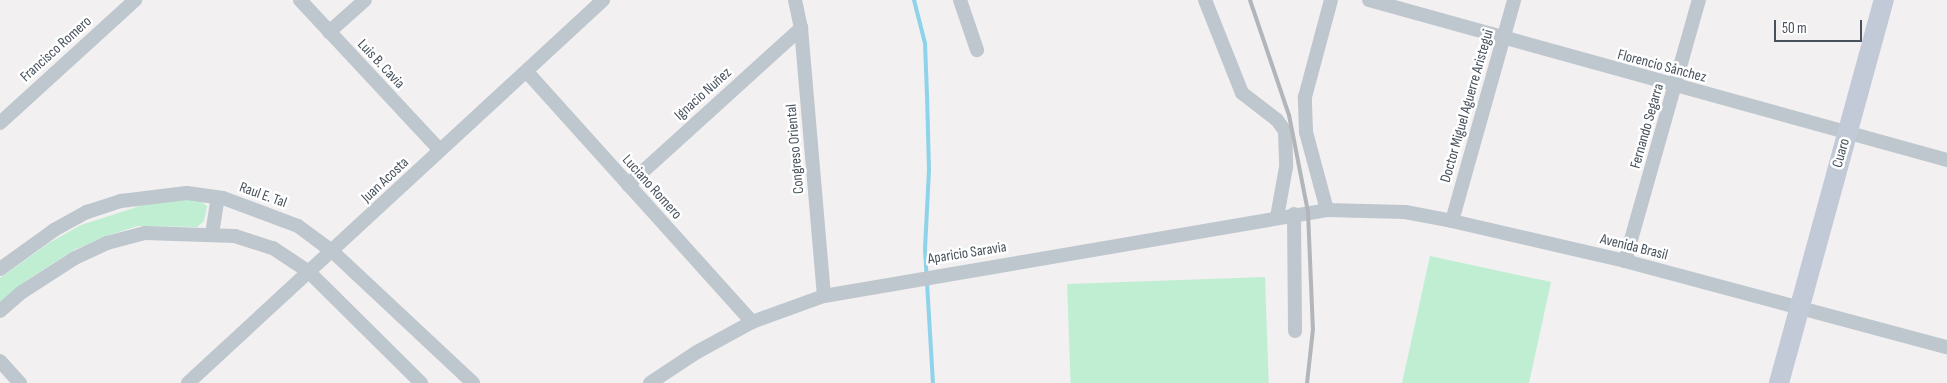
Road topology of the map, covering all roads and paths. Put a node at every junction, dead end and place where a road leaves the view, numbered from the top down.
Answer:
1 (135, 0) edge
2 (300, 0) edge
3 (364, 0) edge
4 (603, 0) edge
5 (794, 0) edge
6 (960, 0) edge
7 (1205, 0) edge
8 (1331, 0) edge
9 (1369, 0) edge
10 (1514, 0) edge
11 (1699, 0) edge
12 (1884, 0) edge
13 (801, 28) junction
14 (329, 32) junction
15 (1503, 39) junction
16 (977, 50) dead end
17 (527, 72) junction
18 (1675, 87) junction
19 (0, 123) edge
20 (1847, 132) junction
21 (440, 150) junction
22 (1947, 160) edge
23 (628, 184) junction
24 (218, 198) junction
25 (1327, 210) junction
26 (1308, 212) joint
27 (1294, 214) junction
28 (1277, 217) junction
29 (1452, 221) junction
30 (212, 234) junction
31 (332, 252) junction
32 (1625, 261) junction
33 (0, 268) edge
34 (309, 272) junction
35 (824, 296) junction
36 (1798, 306) junction
37 (0, 311) edge
38 (752, 322) junction
39 (1295, 331) dead end
40 (1947, 347) edge
41 (0, 362) edge
42 (20, 383) edge
43 (188, 383) edge
44 (421, 383) edge
45 (474, 383) edge
46 (650, 383) edge
47 (1770, 383) edge
48 (1779, 383) edge

1 - 19 street, Francisco Romero
2 - 14 street, Luis B. Cavia
3 - 14 street
4 - 17 street, Juan Acosta
5 - 13 street, Congreso Oriental
6 - 16 street
7 - 28 street
8 - 25 street
9 - 15 street, Florencio Sánchez
10 - 15 street, Doctor Miguel Aguerre Aristegui
11 - 18 street, Fernando Segarra
12 - 20 street, Cuaro
13 - 23 street, Ignacio Nuñez
13 - 35 street, Congreso Oriental
14 - 21 street, Luis B. Cavia
15 - 18 street, Florencio Sánchez
15 - 29 street, Doctor Miguel Aguerre Aristegui
17 - 21 street, Juan Acosta
17 - 23 street, Luciano Romero
18 - 20 street, Florencio Sánchez
18 - 32 street, Fernando Segarra
20 - 22 street, Florencio Sánchez
20 - 36 street, Cuaro
21 - 31 street, Juan Acosta
23 - 38 street, Luciano Romero
24 - 30 street
24 - 31 street, Raul E. Tal
24 - 33 street, Raul E. Tal
25 - 26 street, Avenida Brasil
25 - 29 street, Avenida Brasil
26 - 27 street, Aparicio Saravia
27 - 28 street, Aparicio Saravia
27 - 39 street
28 - 35 street, Aparicio Saravia
29 - 32 street, Avenida Brasil
30 - 34 street
30 - 37 street
31 - 34 street, Juan Acosta
31 - 45 street, Raul E. Tal
32 - 36 street, Avenida Brasil
34 - 43 street, Juan Acosta
34 - 44 street
35 - 38 street, Aparicio Saravia
36 - 40 street, Avenida Brasil
36 - 47 street, Cuaro
36 - 48 street, Cuaro
38 - 46 street, Aparicio Saravia
41 - 42 street

